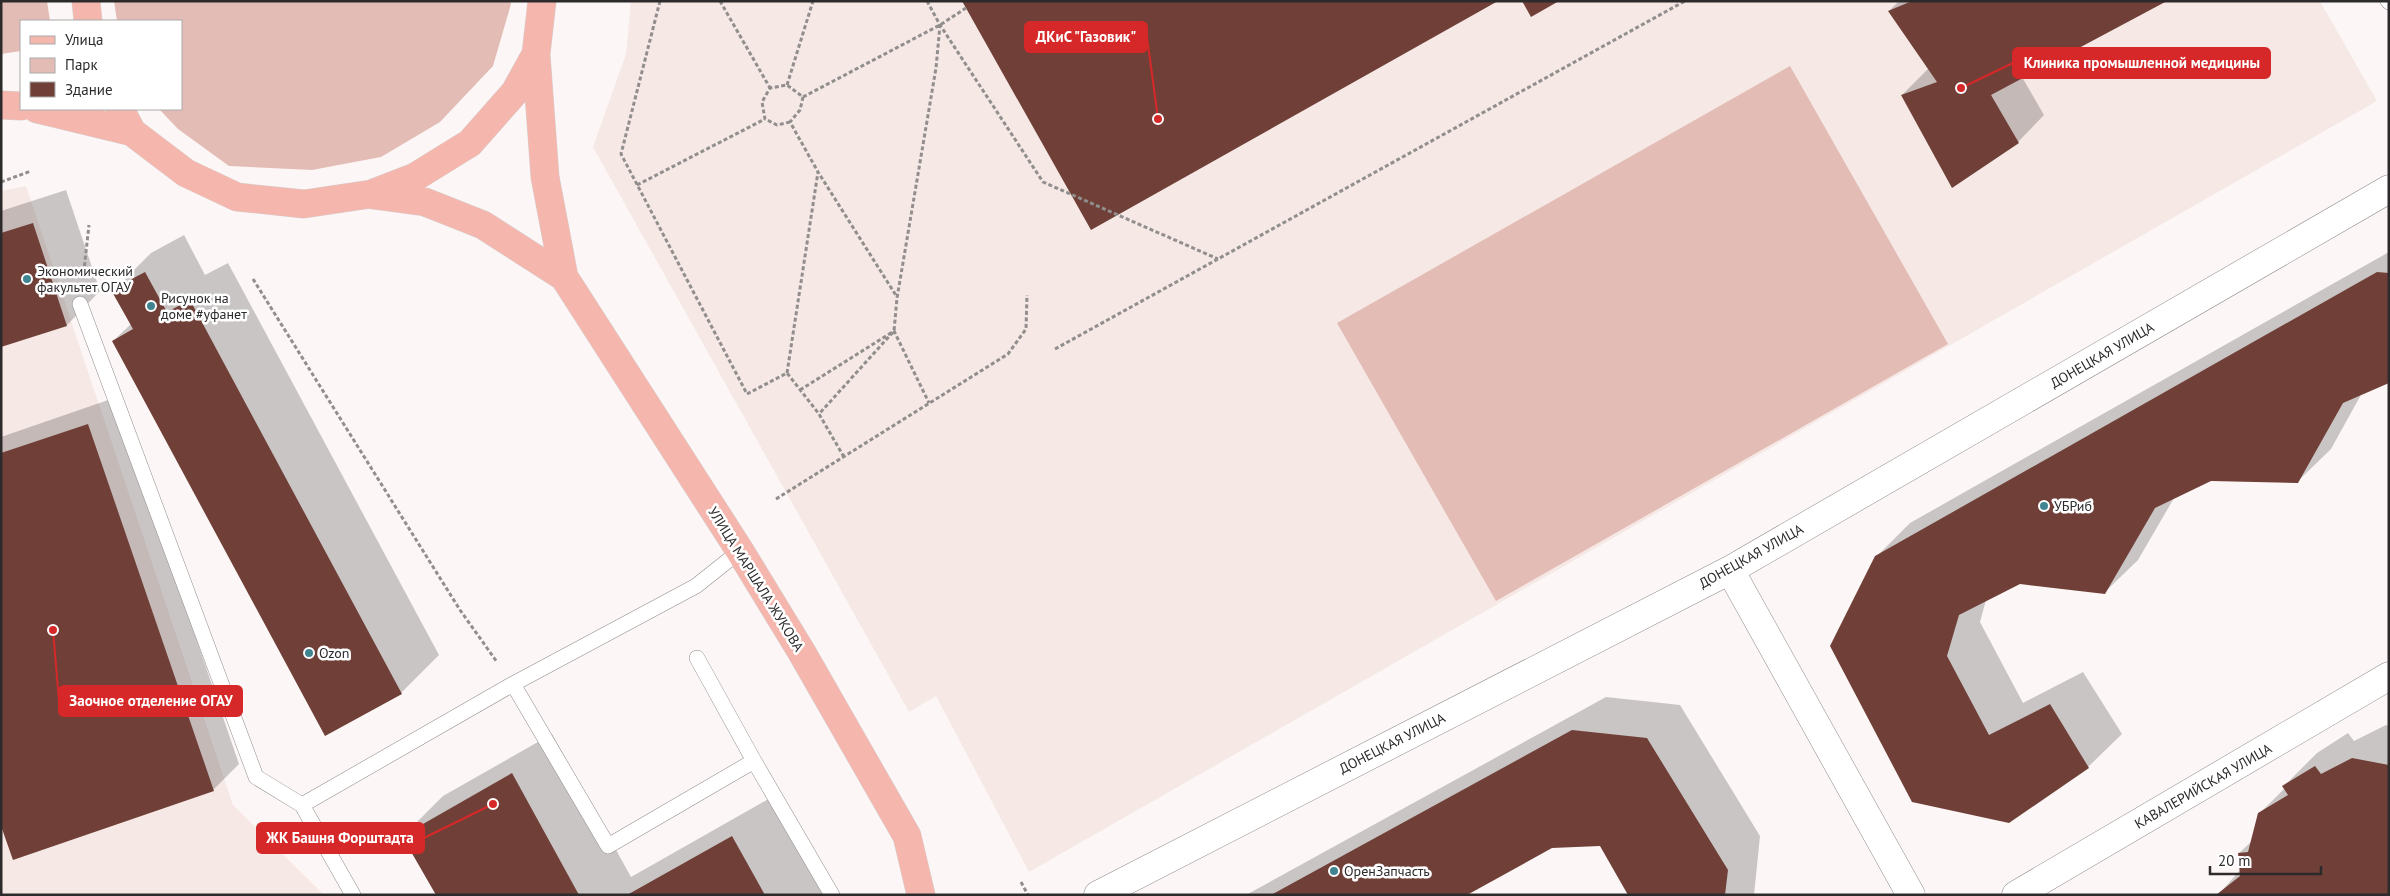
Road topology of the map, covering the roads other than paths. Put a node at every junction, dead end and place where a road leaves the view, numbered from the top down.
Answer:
1 (86, 1) edge
2 (542, 1) edge
3 (88, 20) edge
4 (536, 54) junction
5 (1, 105) edge
6 (20, 106) edge
7 (45, 110) edge
8 (126, 120) edge
9 (2389, 189) edge
10 (370, 194) junction
11 (564, 277) junction
12 (80, 304) road end
13 (740, 551) junction
14 (1730, 570) junction
15 (697, 658) dead end
16 (2389, 676) edge
17 (513, 684) junction
18 (754, 760) junction
19 (302, 805) junction
20 (353, 895) edge
21 (832, 895) edge
22 (921, 895) edge
23 (1098, 895) edge
24 (1911, 895) edge
25 (2016, 895) edge

1 - 3 main road
2 - 4 main road
4 - 10 main road
4 - 11 main road, УЛИЦА МАРШАЛА ЖУКОВА
5 - 6 main road
7 - 8 main road
8 - 10 main road
9 - 14 street, ДОНЕЦКАЯ УЛИЦА
10 - 11 main road, УЛИЦА МАРШАЛА ЖУКОВА
11 - 13 main road, УЛИЦА МАРШАЛА ЖУКОВА
12 - 19 lane
13 - 17 lane
13 - 22 main road, УЛИЦА МАРШАЛА ЖУКОВА
14 - 23 street, ДОНЕЦКАЯ УЛИЦА
14 - 24 street
15 - 18 lane
16 - 25 street, КАВАЛЕРИЙСКАЯ УЛИЦА
17 - 18 lane
17 - 19 lane
18 - 21 lane
19 - 20 lane

